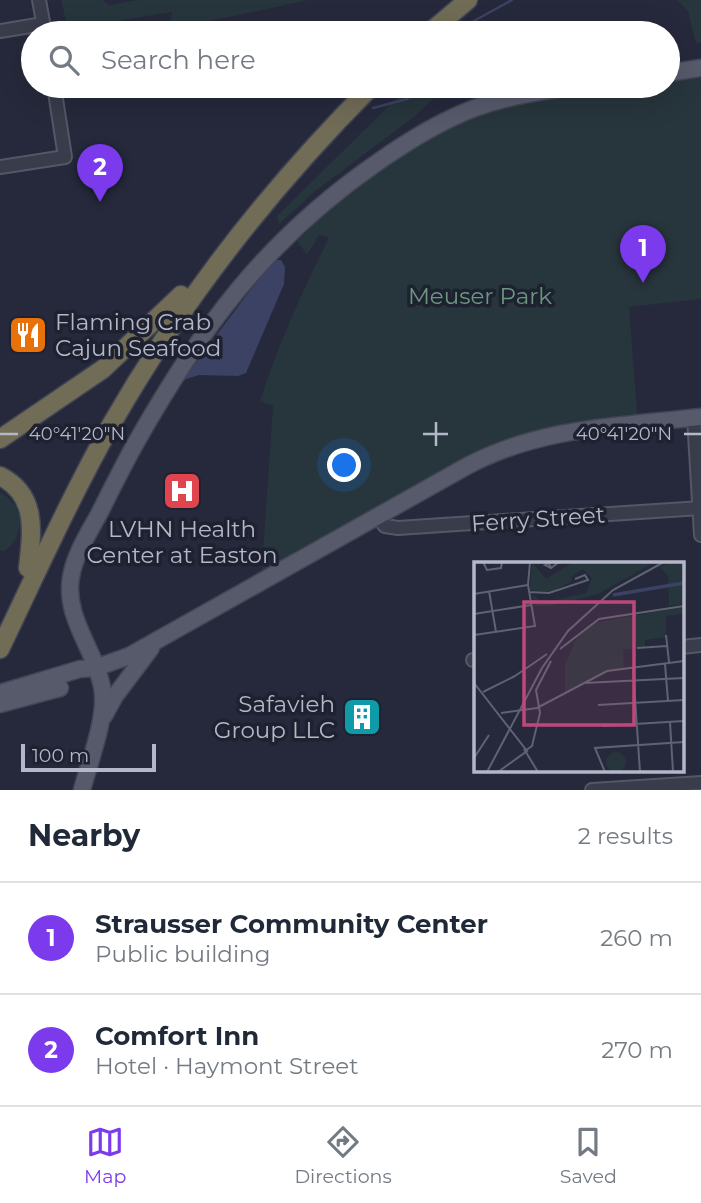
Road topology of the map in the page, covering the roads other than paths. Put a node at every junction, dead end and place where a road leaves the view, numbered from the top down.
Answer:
1 (39, 0) edge
2 (453, 0) edge
3 (468, 0) edge
4 (43, 21) edge
5 (428, 21) edge
6 (443, 21) edge
7 (21, 30) edge
8 (0, 31) edge
9 (701, 68) edge
10 (680, 71) edge
11 (56, 98) edge
12 (348, 98) edge
13 (361, 98) edge
14 (517, 98) edge
15 (0, 167) edge
16 (181, 295) junction
17 (697, 417) edge
18 (0, 439) edge
19 (0, 475) edge
20 (700, 508) edge
21 (378, 517) junction
22 (701, 534) edge
23 (27, 568) junction
24 (0, 621) edge
25 (155, 642) junction
26 (0, 649) edge
27 (95, 668) junction
28 (0, 693) edge
29 (0, 704) edge
30 (100, 724) junction
31 (701, 783) edge
32 (82, 790) edge
33 (592, 790) edge

1 - 4 street
2 - 5 highway
3 - 6 highway
7 - 8 street
9 - 10 main road
11 - 15 street
12 - 16 highway
13 - 26 highway
14 - 27 main road
16 - 18 highway
16 - 23 highway
17 - 20 street
17 - 21 main road
19 - 23 highway
20 - 21 street, Ferry Street
20 - 22 street
21 - 25 main road
23 - 24 highway
25 - 27 main road
25 - 30 main road
27 - 28 main road
27 - 29 main road
27 - 30 main road
30 - 32 main road
31 - 33 street

